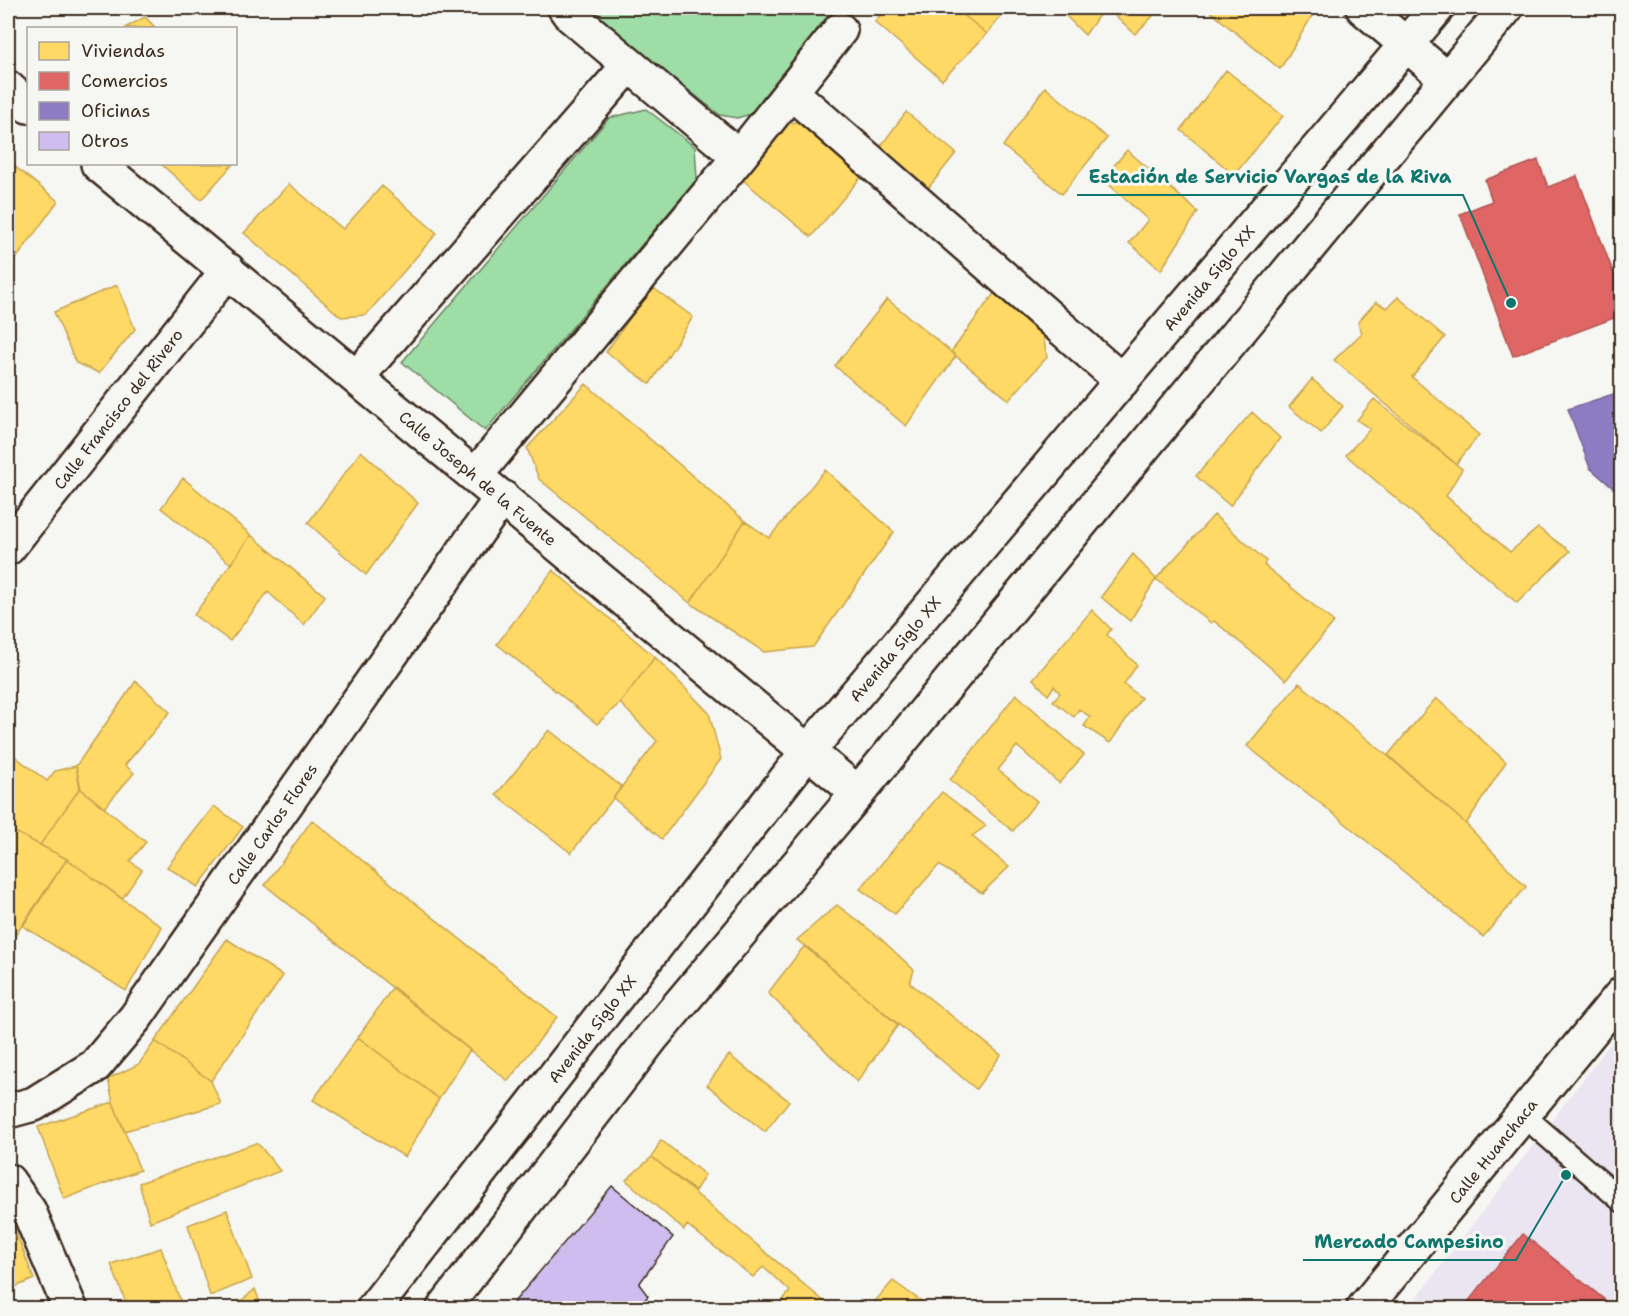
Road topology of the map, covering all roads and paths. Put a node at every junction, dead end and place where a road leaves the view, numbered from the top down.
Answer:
1 (565, 8) edge
2 (1362, 8) edge
3 (1437, 8) edge
4 (1506, 8) edge
5 (840, 30) dead end
6 (1407, 44) junction
7 (629, 65) junction
8 (1447, 79) junction
9 (8, 88) edge
10 (792, 93) junction
11 (27, 105) edge
12 (739, 157) junction
13 (99, 165) edge
14 (228, 270) junction
15 (357, 377) junction
16 (1122, 381) junction
17 (475, 476) junction
18 (502, 497) junction
19 (8, 548) edge
20 (808, 751) junction
21 (858, 793) junction
22 (1622, 994) edge
23 (8, 1111) edge
24 (1522, 1115) junction
25 (8, 1181) edge
26 (1622, 1201) edge
27 (70, 1308) edge
28 (374, 1308) edge
29 (444, 1308) edge
30 (1364, 1308) edge

1 - 7 main road
2 - 6 main road
3 - 6 main road, Avenida Siglo XX
4 - 8 main road
5 - 10 main road
6 - 8 main road
6 - 16 main road, Avenida Siglo XX
7 - 12 main road
7 - 15 main road
8 - 21 main road
9 - 11 main road
10 - 12 main road
10 - 16 main road
12 - 17 main road
13 - 14 main road, Calle Joseph de la Fuente
14 - 15 main road, Calle Joseph de la Fuente
14 - 19 main road, Calle Francisco del Rivero
15 - 17 main road, Calle Joseph de la Fuente
16 - 20 main road, Avenida Siglo XX
17 - 18 main road, Calle Joseph de la Fuente
18 - 20 main road, Calle Joseph de la Fuente
18 - 23 main road, Calle Carlos Flores
20 - 21 main road, Calle Joseph de la Fuente
20 - 28 main road, Avenida Siglo XX
21 - 29 main road
22 - 24 main road, Calle Huanchaca
24 - 26 lane
24 - 30 main road, Calle Huanchaca
25 - 27 main road

